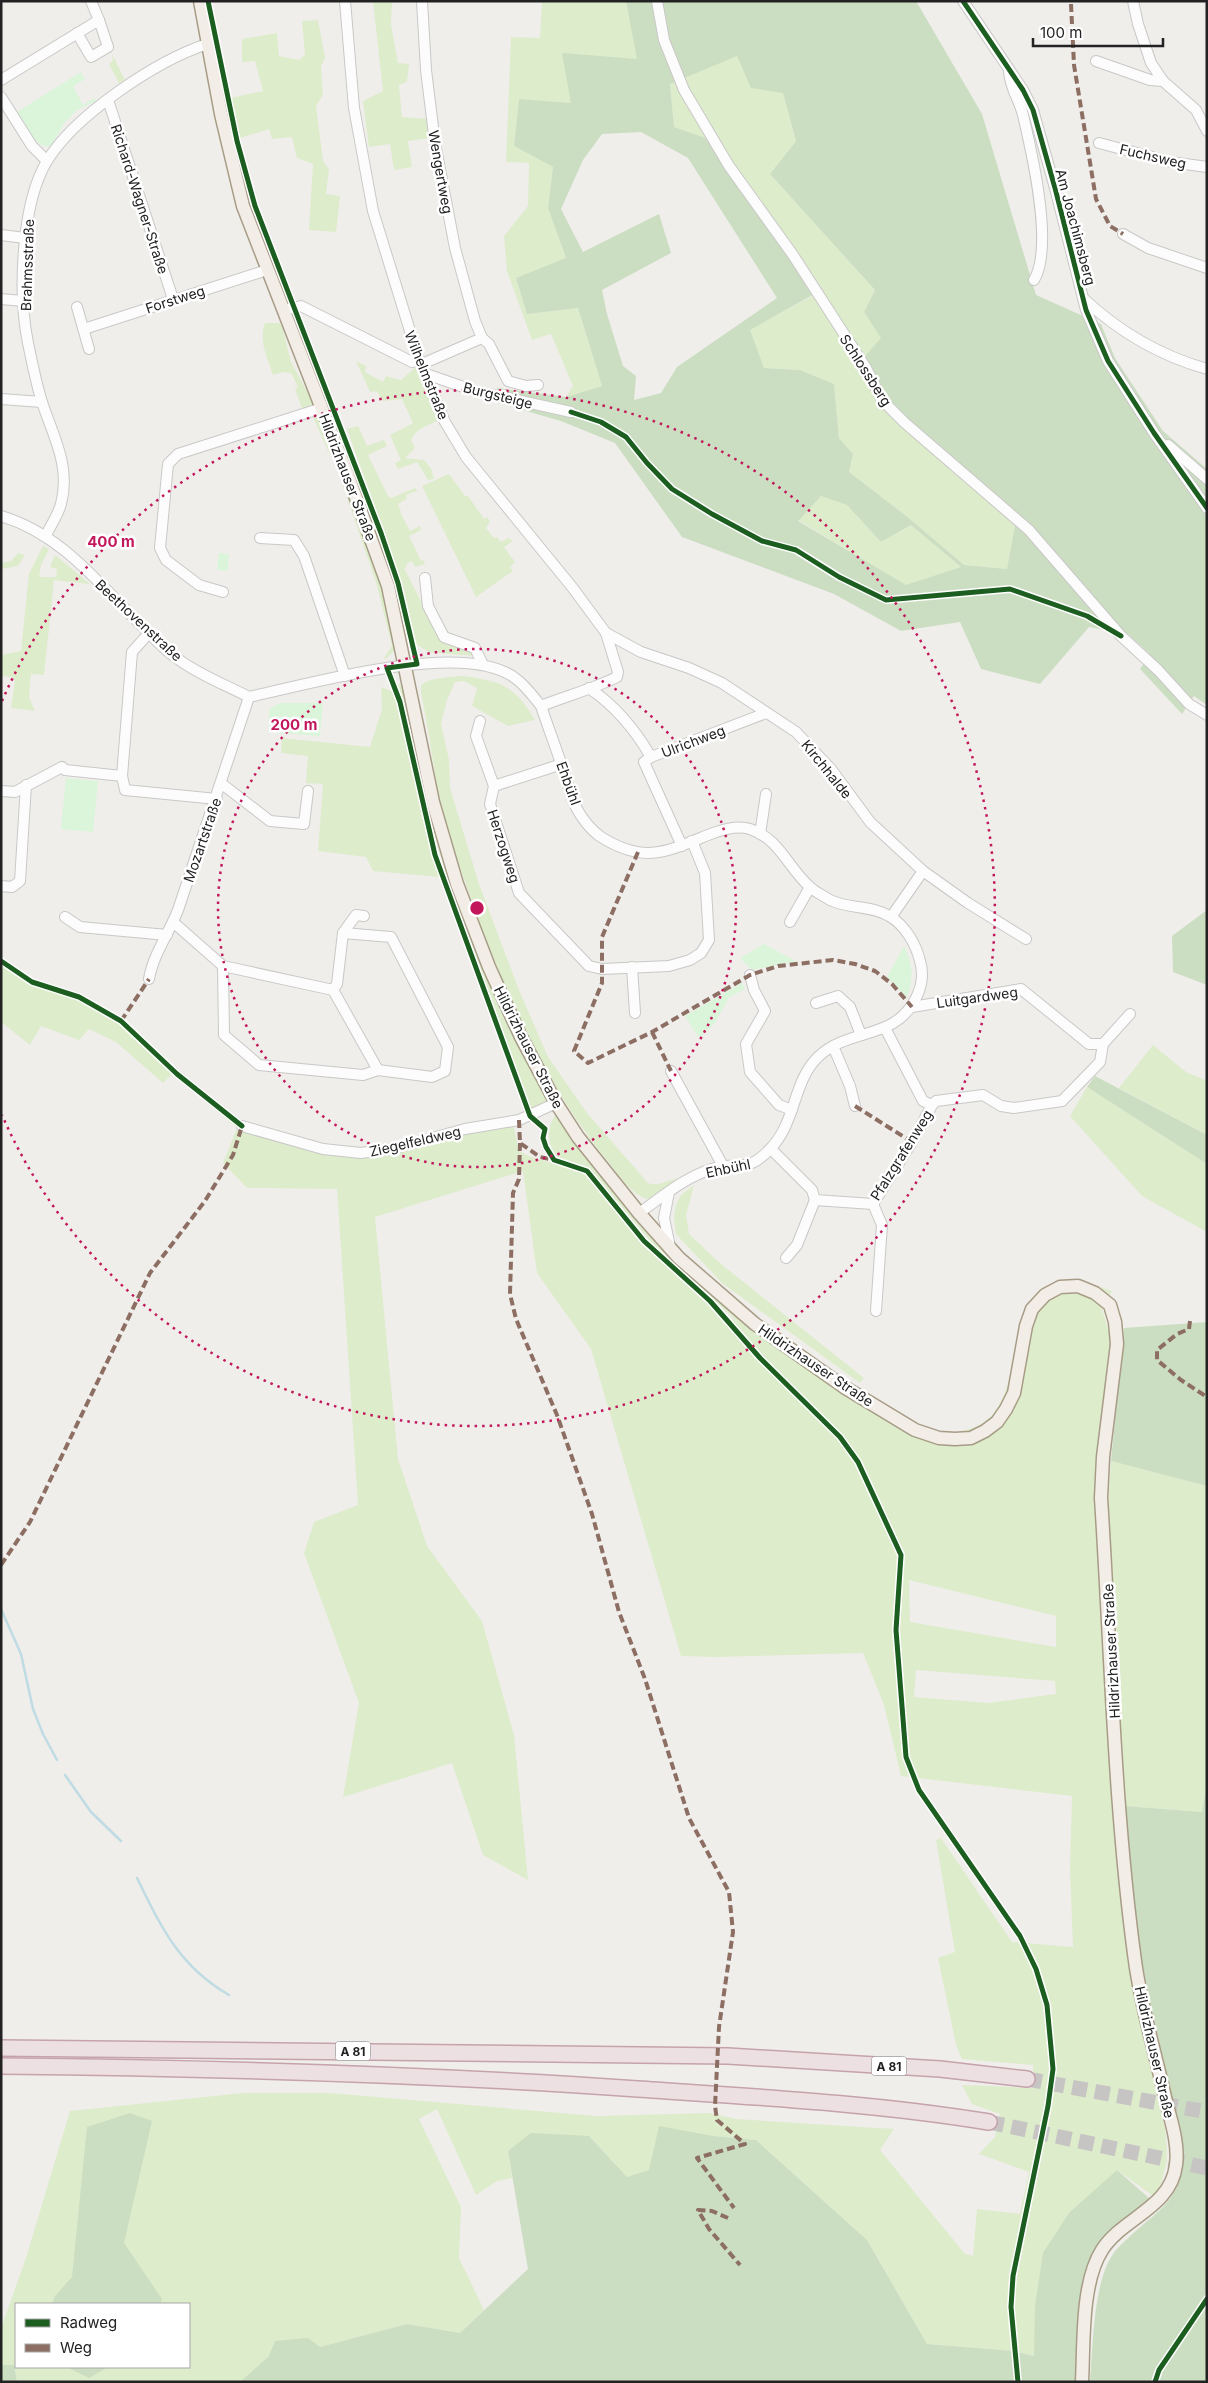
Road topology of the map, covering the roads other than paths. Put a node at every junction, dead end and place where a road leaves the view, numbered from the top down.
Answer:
1 (92, 1) edge
2 (200, 1) edge
3 (345, 1) edge
4 (422, 1) edge
5 (657, 1) edge
6 (963, 1) edge
7 (1133, 1) edge
8 (99, 20) junction
9 (77, 33) junction
10 (207, 44) junction
11 (1096, 61) dead end
12 (1008, 69) junction
13 (1, 80) edge
14 (1163, 81) junction
15 (1, 97) edge
16 (108, 100) junction
17 (1202, 112) edge
18 (1207, 131) edge
19 (1099, 143) dead end
20 (47, 161) junction
21 (1207, 167) edge
22 (1123, 234) dead end
23 (1, 235) edge
24 (25, 238) junction
25 (1207, 268) edge
26 (267, 270) junction
27 (1034, 280) dead end
28 (1082, 298) junction
29 (1, 299) edge
30 (173, 299) junction
31 (23, 301) junction
32 (77, 307) dead end
33 (284, 310) junction
34 (84, 329) junction
35 (482, 338) junction
36 (89, 349) dead end
37 (422, 366) junction
38 (1207, 369) edge
39 (538, 386) dead end
40 (1, 399) edge
41 (42, 402) junction
42 (322, 408) junction
43 (571, 412) dead end
44 (1154, 433) junction
45 (1207, 479) edge
46 (1207, 508) edge
47 (1, 516) edge
48 (46, 535) junction
49 (260, 538) dead end
50 (426, 578) dead end
51 (223, 592) dead end
52 (149, 633) junction
53 (606, 633) junction
54 (483, 664) junction
55 (406, 665) junction
56 (344, 676) junction
57 (593, 687) junction
58 (249, 697) junction
59 (541, 706) junction
60 (766, 713) junction
61 (1207, 715) edge
62 (480, 720) dead end
63 (651, 757) junction
64 (562, 764) junction
65 (122, 776) junction
66 (222, 784) junction
67 (26, 785) junction
68 (494, 786) junction
69 (1, 791) edge
70 (308, 791) dead end
71 (766, 794) dead end
72 (217, 799) junction
73 (760, 834) junction
74 (692, 841) junction
75 (682, 846) junction
76 (923, 871) junction
77 (1, 886) edge
78 (810, 887) junction
79 (364, 916) dead end
80 (65, 917) dead end
81 (891, 917) junction
82 (173, 922) junction
83 (790, 922) dead end
84 (343, 933) junction
85 (167, 936) junction
86 (1026, 939) dead end
87 (223, 966) junction
88 (632, 967) junction
89 (750, 975) dead end
90 (149, 980) dead end
91 (333, 990) junction
92 (816, 1003) dead end
93 (912, 1007) junction
94 (635, 1013) dead end
95 (1130, 1014) dead end
96 (885, 1028) junction
97 (861, 1035) junction
98 (1102, 1044) junction
99 (833, 1046) junction
100 (378, 1070) junction
101 (670, 1071) dead end
102 (556, 1103) junction
103 (932, 1105) junction
104 (855, 1106) dead end
105 (792, 1110) junction
106 (242, 1126) dead end
107 (771, 1149) junction
108 (722, 1166) junction
109 (670, 1192) junction
110 (815, 1200) junction
111 (873, 1204) junction
112 (640, 1213) junction
113 (670, 1248) junction
114 (786, 1258) dead end
115 (876, 1311) dead end
116 (1, 2048) edge
117 (1, 2066) edge
118 (1027, 2079) tunnel mouth
119 (990, 2122) tunnel mouth
120 (1082, 2382) edge

1 - 8 street
2 - 10 main road, Hildrizhauser Straße
3 - 37 street, Wilhelmstraße
4 - 35 street, Wengertweg
5 - 61 street, Schlossberg
6 - 12 street, Am Joachimsberg
7 - 14 street
8 - 9 street
8 - 9 street
9 - 13 street
10 - 16 street, Brahmsstraße
10 - 26 main road, Hildrizhauser Straße
11 - 14 street
12 - 27 street, Am Joachimsberg
12 - 28 street, Am Joachimsberg
14 - 17 street
15 - 20 street
16 - 20 street, Brahmsstraße
16 - 30 street, Richard-Wagner-Straße
17 - 18 street
19 - 21 street, Fuchsweg
20 - 24 street, Brahmsstraße
22 - 25 street
23 - 24 street
24 - 31 street, Brahmsstraße
26 - 30 street, Forstweg
26 - 33 main road, Hildrizhauser Straße
28 - 38 street
28 - 44 street, Am Joachimsberg
29 - 31 street
30 - 34 street, Forstweg
31 - 41 street, Brahmsstraße
32 - 34 street
33 - 37 street, Burgsteige
33 - 42 main road, Hildrizhauser Straße
34 - 36 street
35 - 37 street
35 - 39 street, Wengertweg
37 - 43 street, Burgsteige
37 - 53 street, Wilhelmstraße
40 - 41 street
41 - 48 street, Brahmsstraße
42 - 51 street
42 - 55 main road, Hildrizhauser Straße
44 - 45 street
44 - 46 street
47 - 48 street, Beethovenstraße
48 - 52 street, Beethovenstraße
49 - 56 street
50 - 54 street
52 - 58 street, Beethovenstraße
52 - 65 street
53 - 57 street, Wilhelmstraße
53 - 60 street, Kirchhalde
54 - 55 street, Ehbühl
54 - 59 street, Ehbühl
55 - 56 street
55 - 102 main road, Hildrizhauser Straße
56 - 58 street
57 - 59 street
57 - 63 street, Ulrichweg
58 - 66 street, Mozartstraße
59 - 64 street, Ehbühl
60 - 63 street, Ulrichweg
60 - 76 street, Kirchhalde
62 - 68 street
63 - 75 street
64 - 68 street
64 - 75 street, Ehbühl
65 - 67 street
65 - 72 street
66 - 70 street
66 - 72 street, Mozartstraße
67 - 69 street
67 - 77 street
68 - 88 street, Herzogweg
71 - 73 street
72 - 82 street, Mozartstraße
73 - 74 street, Ehbühl
73 - 78 street, Ehbühl
74 - 75 street, Ehbühl
74 - 88 street, Herzogweg
76 - 81 street
76 - 86 street, Kirchhalde
78 - 81 street, Ehbühl
78 - 83 street
79 - 84 street
80 - 85 street
81 - 93 street, Ehbühl
82 - 85 street, Mozartstraße
82 - 87 street
84 - 91 street
84 - 100 street
85 - 90 street, Mozartstraße
87 - 91 street
87 - 100 street
88 - 94 street
89 - 105 street
91 - 100 street
92 - 97 street
93 - 96 street, Ehbühl
93 - 98 street, Luitgardweg
95 - 98 street
96 - 97 street, Ehbühl
96 - 103 street, Pfalzgrafenweg
97 - 99 street, Ehbühl
98 - 103 street
99 - 104 street
99 - 105 street, Ehbühl
101 - 108 street
102 - 106 street, Ziegelfeldweg
102 - 112 main road, Hildrizhauser Straße
103 - 111 street, Pfalzgrafenweg
105 - 107 street, Ehbühl
107 - 108 street, Ehbühl
107 - 110 street
108 - 109 street, Ehbühl
109 - 112 street, Ehbühl
109 - 113 street
110 - 111 street, Pfalzgrafenweg
110 - 114 street
111 - 115 street
112 - 113 main road, Hildrizhauser Straße
113 - 120 main road, Hildrizhauser Straße
116 - 118 highway, A 81
117 - 119 highway, A 81

